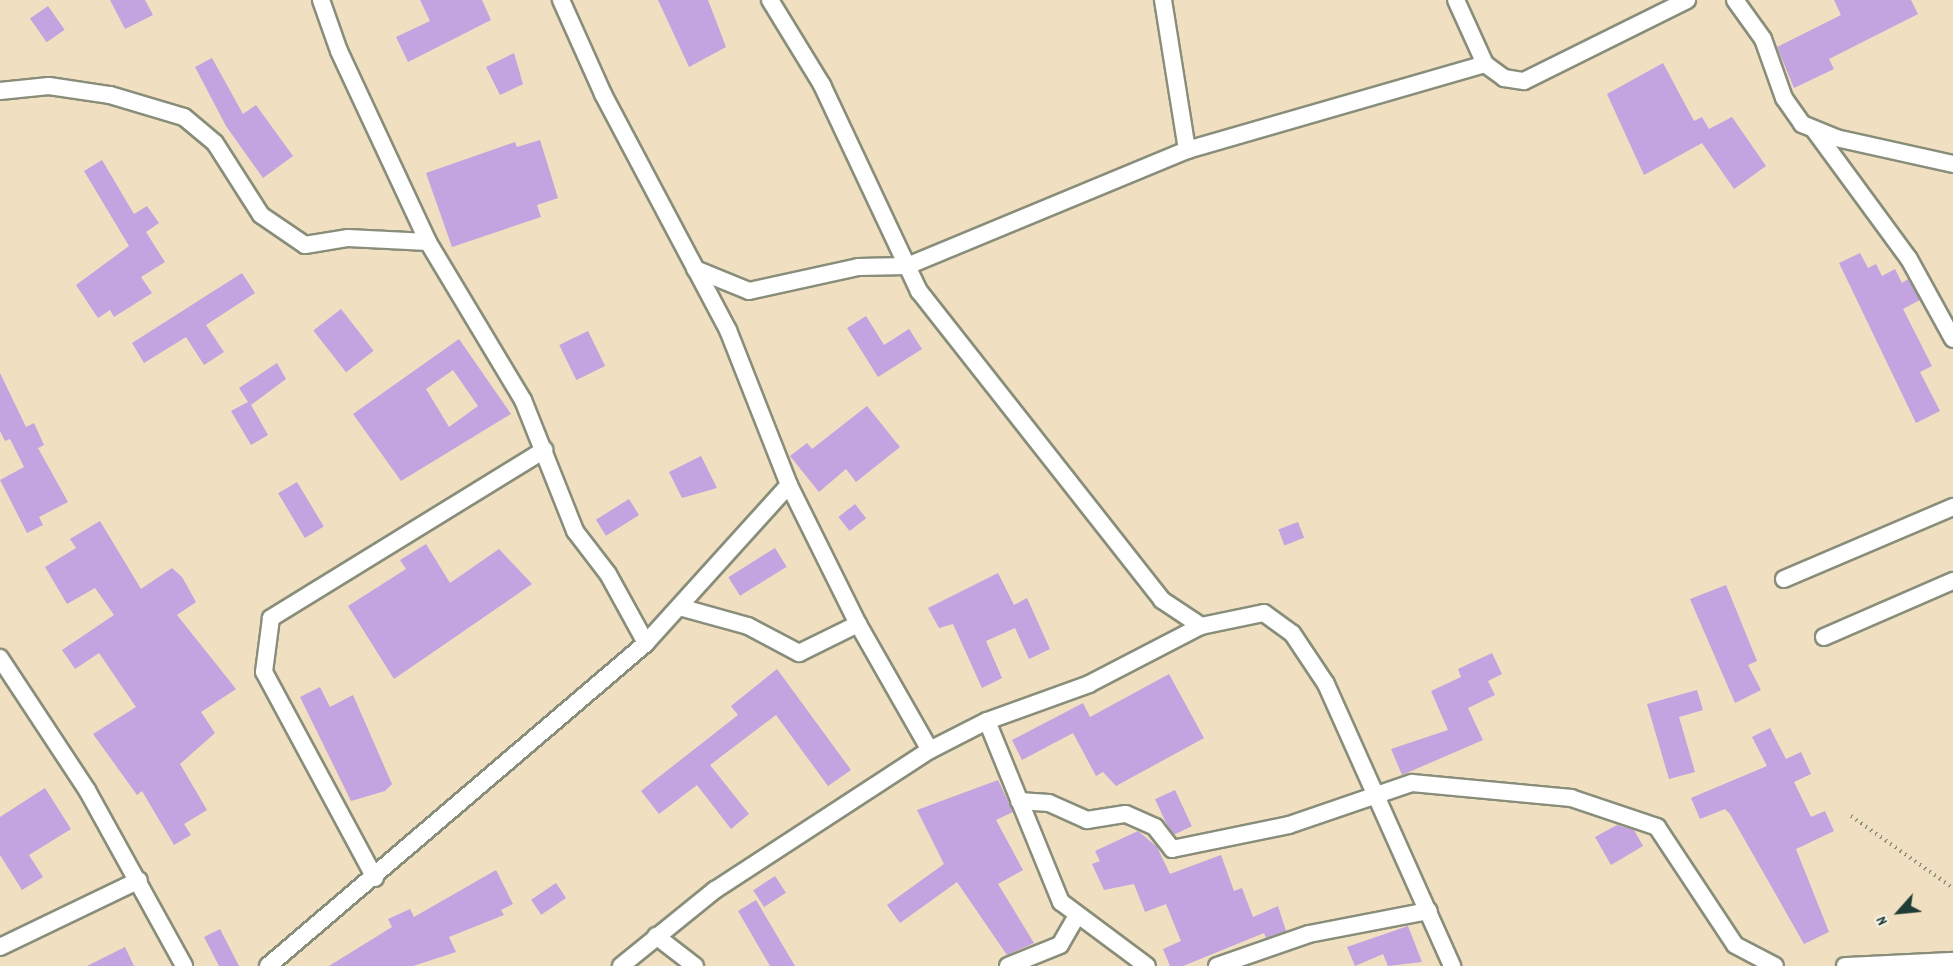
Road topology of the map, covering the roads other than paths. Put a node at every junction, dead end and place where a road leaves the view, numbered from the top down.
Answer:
1 (321, 0) edge
2 (561, 0) edge
3 (770, 0) edge
4 (1163, 0) edge
5 (1456, 0) edge
6 (1687, 0) edge
7 (1735, 0) edge
8 (1485, 64) junction
9 (0, 91) edge
10 (1815, 131) junction
11 (1187, 150) junction
12 (1953, 164) edge
13 (428, 242) junction
14 (907, 266) junction
15 (695, 269) junction
16 (1953, 339) edge
17 (544, 450) junction
18 (789, 485) junction
19 (1953, 507) edge
20 (1784, 579) dead end
21 (1953, 581) edge
22 (683, 609) junction
23 (858, 624) junction
24 (1201, 626) junction
25 (1824, 638) dead end
26 (646, 643) junction
27 (0, 658) edge
28 (987, 721) junction
29 (930, 750) junction
30 (1376, 794) junction
31 (1019, 801) junction
32 (375, 878) junction
33 (139, 880) junction
34 (1429, 911) junction
35 (1077, 916) junction
36 (656, 936) junction
37 (0, 947) edge
38 (1953, 961) edge
39 (184, 966) edge
40 (268, 966) edge
41 (621, 966) edge
42 (695, 966) edge
43 (1008, 966) edge
44 (1147, 966) edge
45 (1217, 966) edge
46 (1452, 966) edge
47 (1774, 966) edge
48 (1845, 966) edge

1 - 13 street
2 - 15 street
3 - 14 street
4 - 11 street
5 - 8 street
6 - 8 street
7 - 10 street
8 - 11 street
9 - 13 street
10 - 12 street
10 - 16 street
11 - 14 street
13 - 17 street
14 - 15 street
14 - 24 street
15 - 18 street
17 - 26 street
17 - 32 street
18 - 22 street
18 - 23 street
19 - 20 street
21 - 25 street
22 - 23 street
22 - 26 street
23 - 29 street
24 - 28 street
24 - 30 street
26 - 32 street
27 - 33 street
28 - 29 street
28 - 31 street
29 - 36 street
30 - 31 street
30 - 34 street
30 - 47 street
31 - 35 street
32 - 40 street
33 - 37 street
33 - 39 street
34 - 45 street
34 - 46 street
35 - 43 street
35 - 44 street
36 - 41 street
36 - 42 street
38 - 48 street

